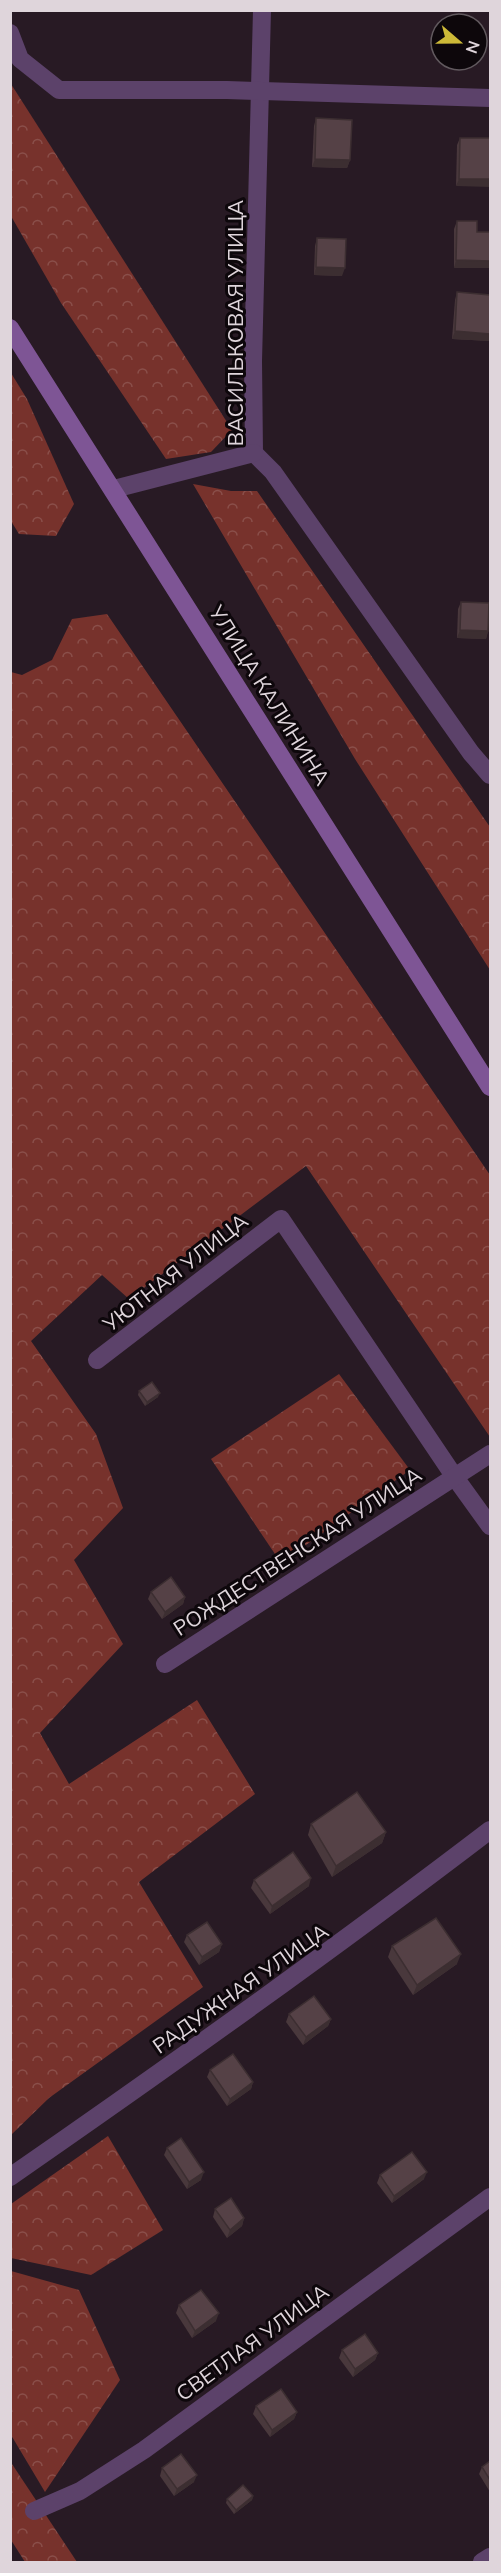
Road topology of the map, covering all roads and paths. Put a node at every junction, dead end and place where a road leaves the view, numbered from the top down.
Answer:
1 (262, 10) edge
2 (10, 33) edge
3 (261, 90) junction
4 (490, 98) edge
5 (10, 328) edge
6 (254, 453) junction
7 (114, 489) junction
8 (490, 775) edge
9 (490, 1087) edge
10 (97, 1360) dead end
11 (490, 1454) edge
12 (454, 1476) junction
13 (490, 1526) edge
14 (165, 1664) dead end
15 (490, 1830) edge
16 (10, 2177) edge
17 (490, 2197) edge
18 (34, 2511) dead end
19 (490, 2557) edge
20 (482, 2562) edge

1 - 3 street, ВАСИЛЬКОВАЯ УЛИЦА
2 - 3 street
3 - 4 street
3 - 6 street, ВАСИЛЬКОВАЯ УЛИЦА
5 - 7 main road, УЛИЦА КАЛИНИНА
6 - 7 street
6 - 8 street, ВАСИЛЬКОВАЯ УЛИЦА
7 - 9 main road, УЛИЦА КАЛИНИНА
10 - 12 street, УЮТНАЯ УЛИЦА
11 - 12 street, РОЖДЕСТВЕНСКАЯ УЛИЦА
12 - 13 street
12 - 14 street, РОЖДЕСТВЕНСКАЯ УЛИЦА
15 - 16 street, РАДУЖНАЯ УЛИЦА
17 - 18 street, СВЕТЛАЯ УЛИЦА
19 - 20 street

